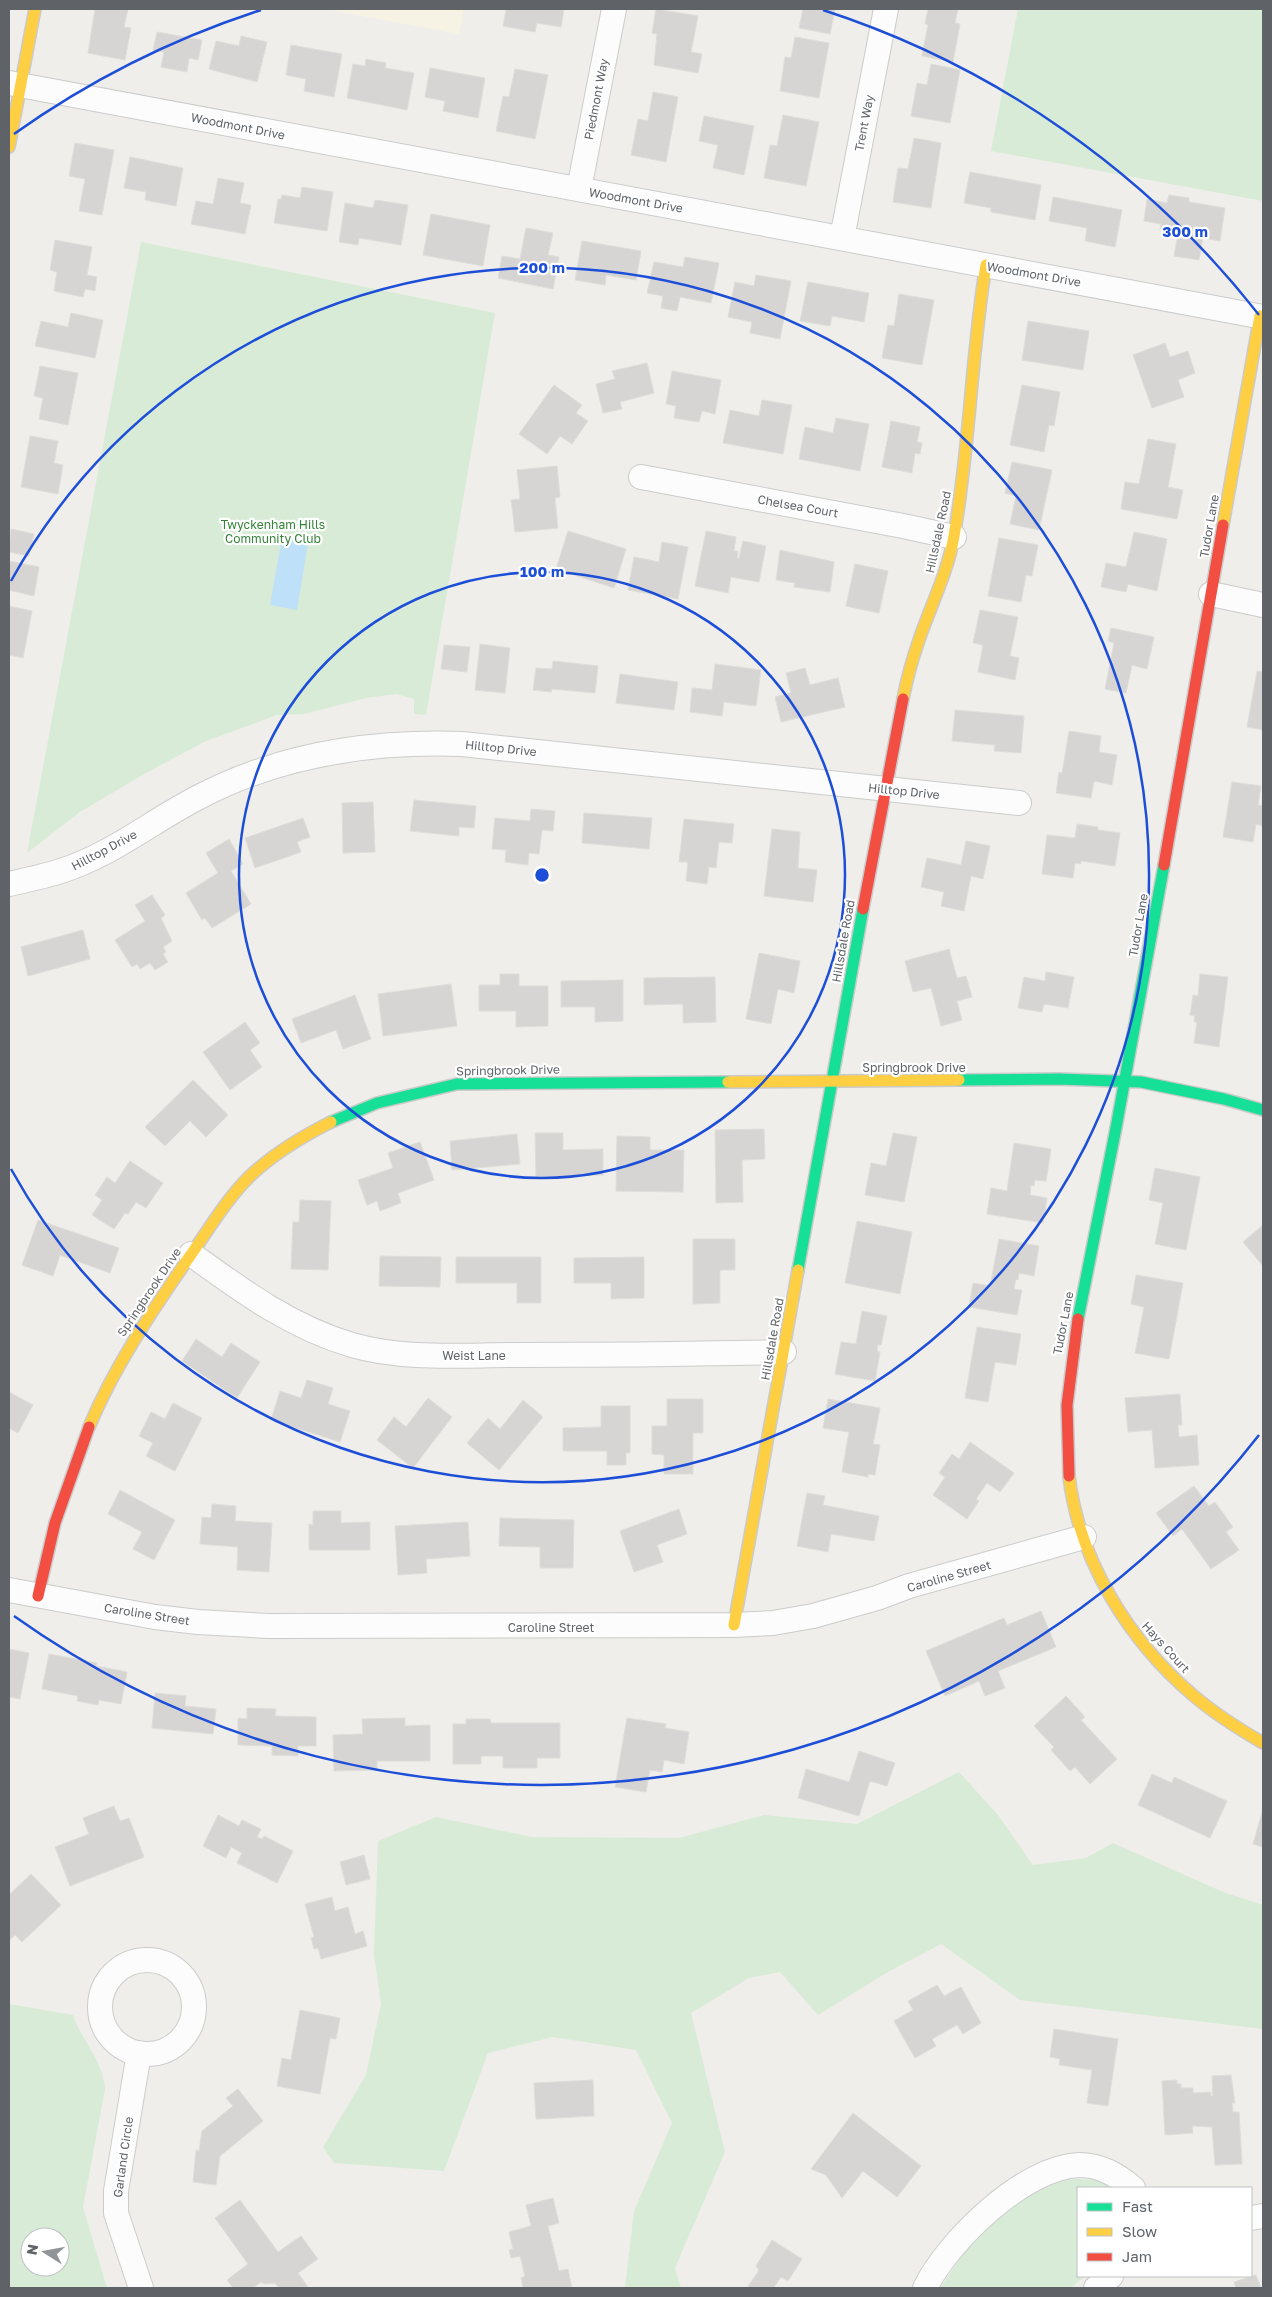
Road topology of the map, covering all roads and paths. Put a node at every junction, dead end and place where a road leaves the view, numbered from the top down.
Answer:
1 (35, 9) edge
2 (614, 9) edge
3 (886, 9) edge
4 (14, 84) edge
5 (9, 148) edge
6 (579, 189) junction
7 (842, 238) junction
8 (986, 265) junction
9 (1262, 317) edge
10 (641, 477) dead end
11 (954, 537) junction
12 (1211, 594) junction
13 (1263, 605) edge
14 (885, 788) junction
15 (1019, 803) dead end
16 (9, 884) edge
17 (831, 1080) junction
18 (1125, 1081) junction
19 (1263, 1110) edge
20 (191, 1254) junction
21 (784, 1352) junction
22 (1084, 1538) junction
23 (9, 1590) edge
24 (38, 1596) junction
25 (734, 1626) junction
26 (1263, 1743) edge
27 (139, 2053) dead end
28 (1133, 2187) edge
29 (1110, 2277) edge
30 (141, 2288) edge
31 (925, 2288) edge
32 (1096, 2288) edge

1 - 4 street
2 - 6 street, Piedmont Way
3 - 7 street, Trent Way
4 - 5 street
4 - 6 street, Woodmont Drive
6 - 7 street, Woodmont Drive
7 - 8 street, Woodmont Drive
8 - 9 street, Woodmont Drive
8 - 11 street, Hillsdale Road
9 - 12 street, Tudor Lane
10 - 11 street, Chelsea Court
11 - 14 street, Hillsdale Road
12 - 13 street
12 - 18 street, Tudor Lane
14 - 15 street, Hilltop Drive
14 - 16 street, Hilltop Drive
14 - 17 street, Hillsdale Road
17 - 18 street, Springbrook Drive
17 - 20 street, Springbrook Drive
17 - 21 street, Hillsdale Road
18 - 19 street, Springbrook Drive
18 - 22 street, Tudor Lane
20 - 21 street, Weist Lane
20 - 24 street, Springbrook Drive
21 - 25 street, Hillsdale Road
22 - 25 street, Caroline Street
22 - 26 street, Hays Court
23 - 24 street, Caroline Street
24 - 25 street, Caroline Street
27 - 30 street, Garland Circle
28 - 31 street
29 - 32 street

